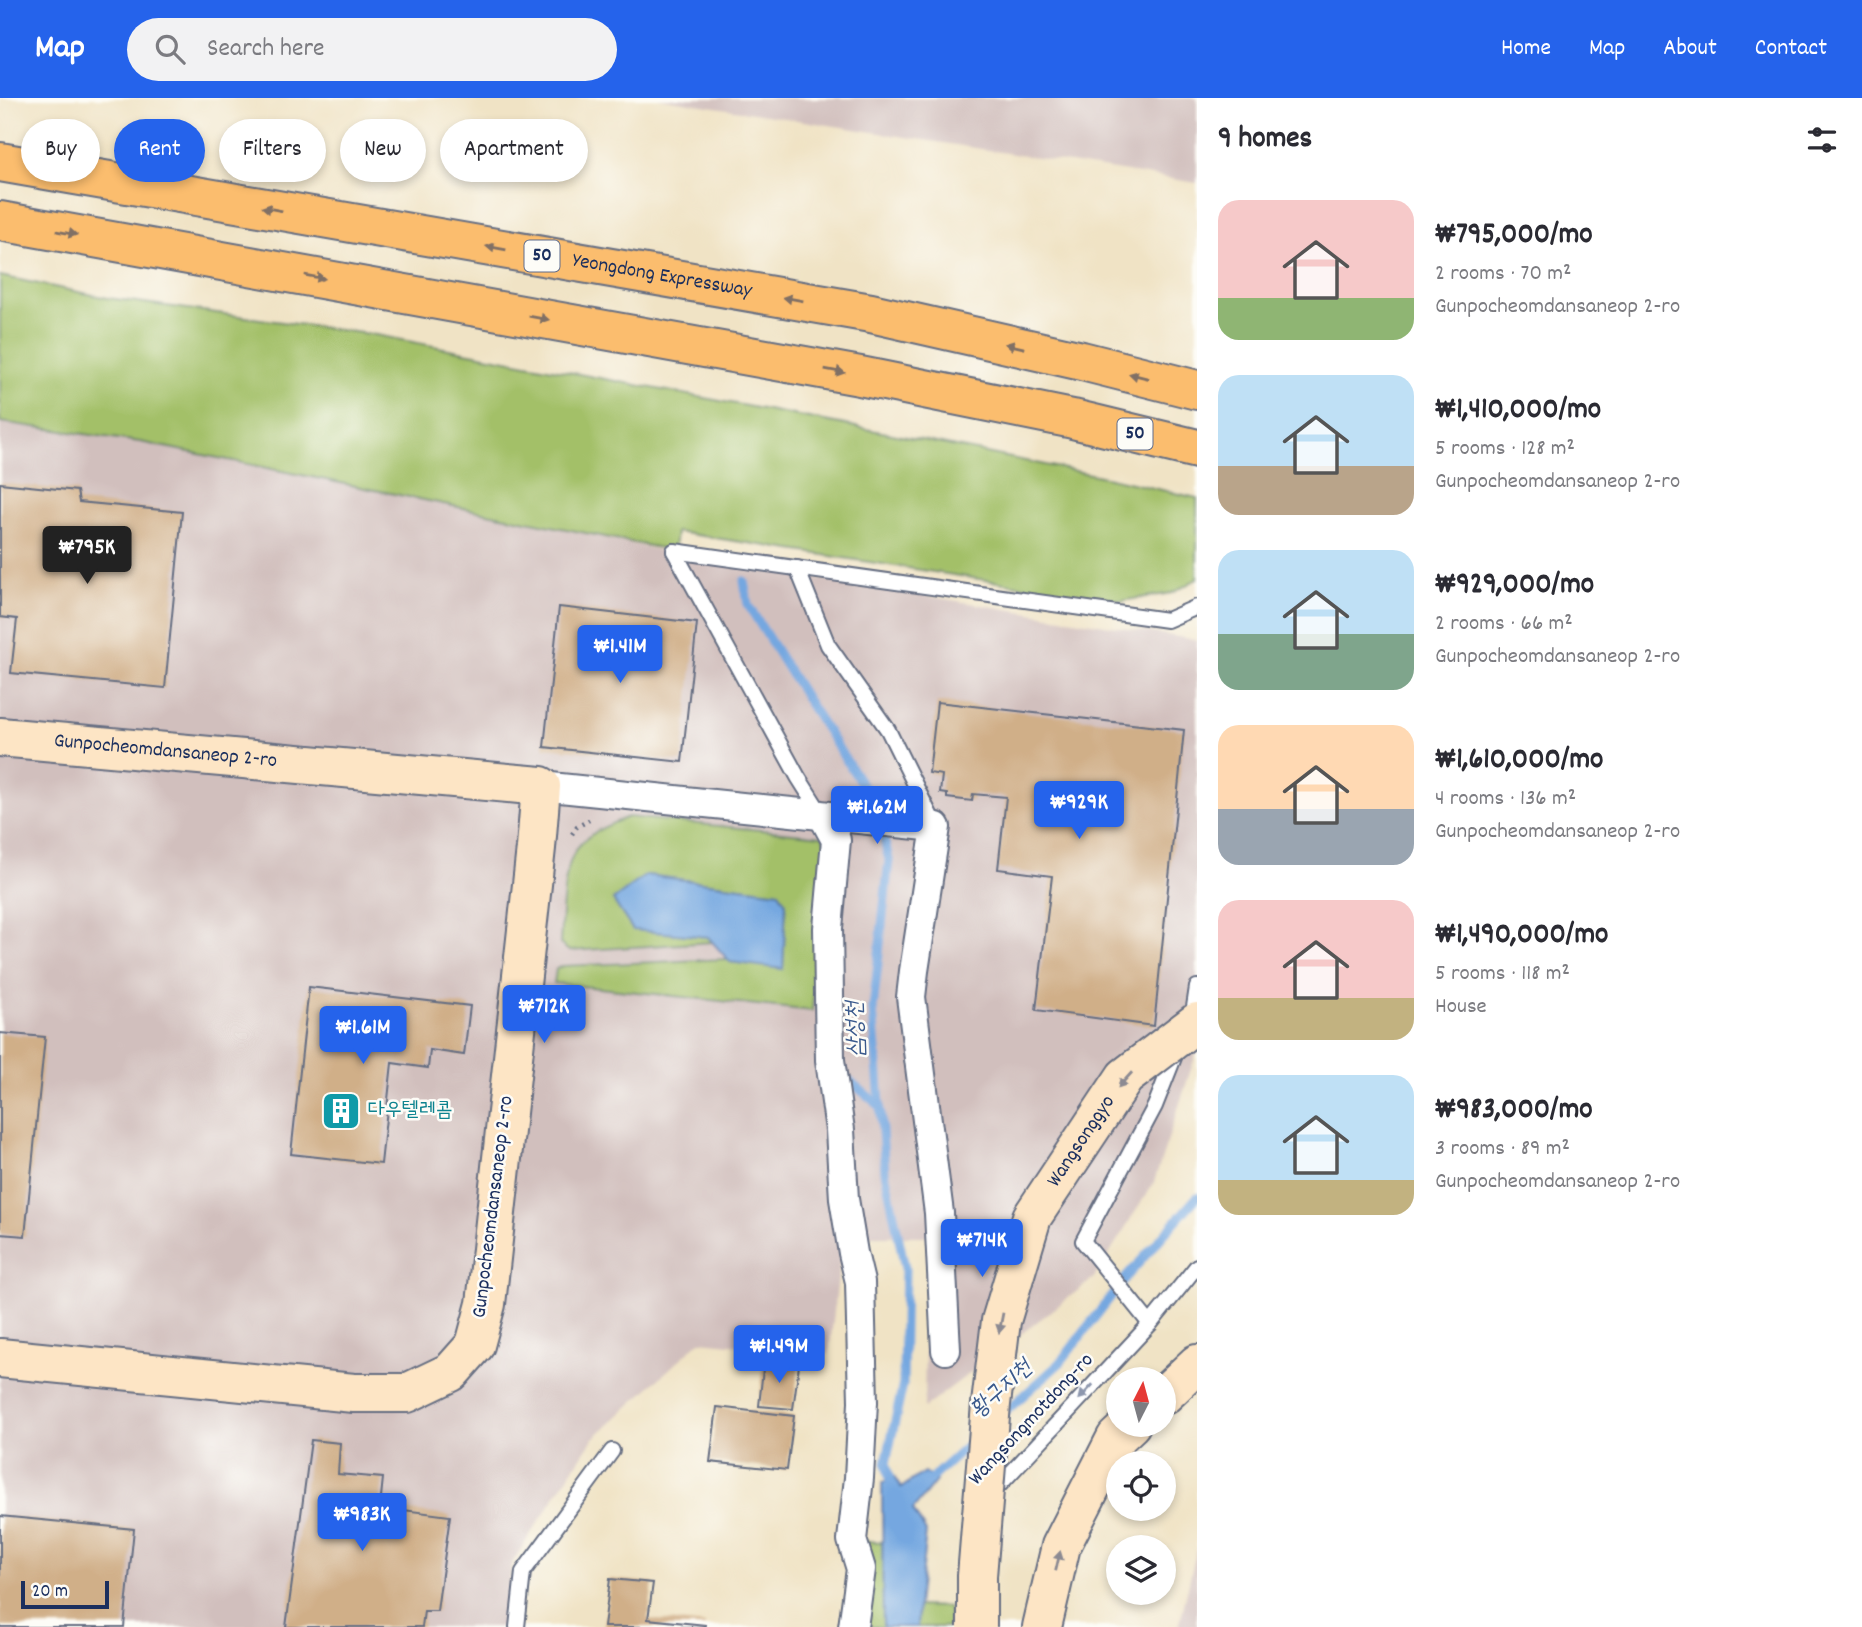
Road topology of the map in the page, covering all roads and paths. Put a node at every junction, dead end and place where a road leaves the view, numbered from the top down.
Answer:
1 (0, 162) edge
2 (0, 221) edge
3 (1197, 390) edge
4 (1197, 449) edge
5 (797, 568) junction
6 (1197, 607) edge
7 (0, 737) edge
8 (541, 786) junction
9 (597, 815) dead end
10 (823, 816) junction
11 (936, 827) junction
12 (567, 842) dead end
13 (1197, 987) edge
14 (1197, 1021) edge
15 (1197, 1266) edge
16 (1150, 1324) junction
17 (946, 1350) dead end
18 (0, 1358) edge
19 (1197, 1364) edge
20 (1176, 1384) edge
21 (1117, 1437) edge
22 (612, 1451) dead end
23 (964, 1522) dead end
24 (964, 1561) dead end
25 (517, 1627) edge
26 (853, 1627) edge
27 (964, 1627) edge
28 (977, 1627) edge
29 (1042, 1627) edge

3 -> 1 highway, Yeongdong Expressway / 50
2 -> 4 highway, 50
5 - 6 lane
5 - 10 lane
5 - 11 lane
7 - 8 street, Gunpocheomdansaneop 2-ro
8 - 10 street, Gunpocheomdansaneop 2-ro
8 - 18 street, Gunpocheomdansaneop 2-ro
9 - 12 path
10 - 11 street, Gunpocheomdansaneop 2-ro
10 - 26 street
11 - 17 street
13 - 16 lane
14 -> 28 street, Wangsonggyo, bridge
15 - 16 lane, Wangsongmotdong-ro
16 -> 23 lane, Wangsongmotdong-ro
19 - 20 street
29 -> 21 street
22 - 25 lane
24 - 27 lane

